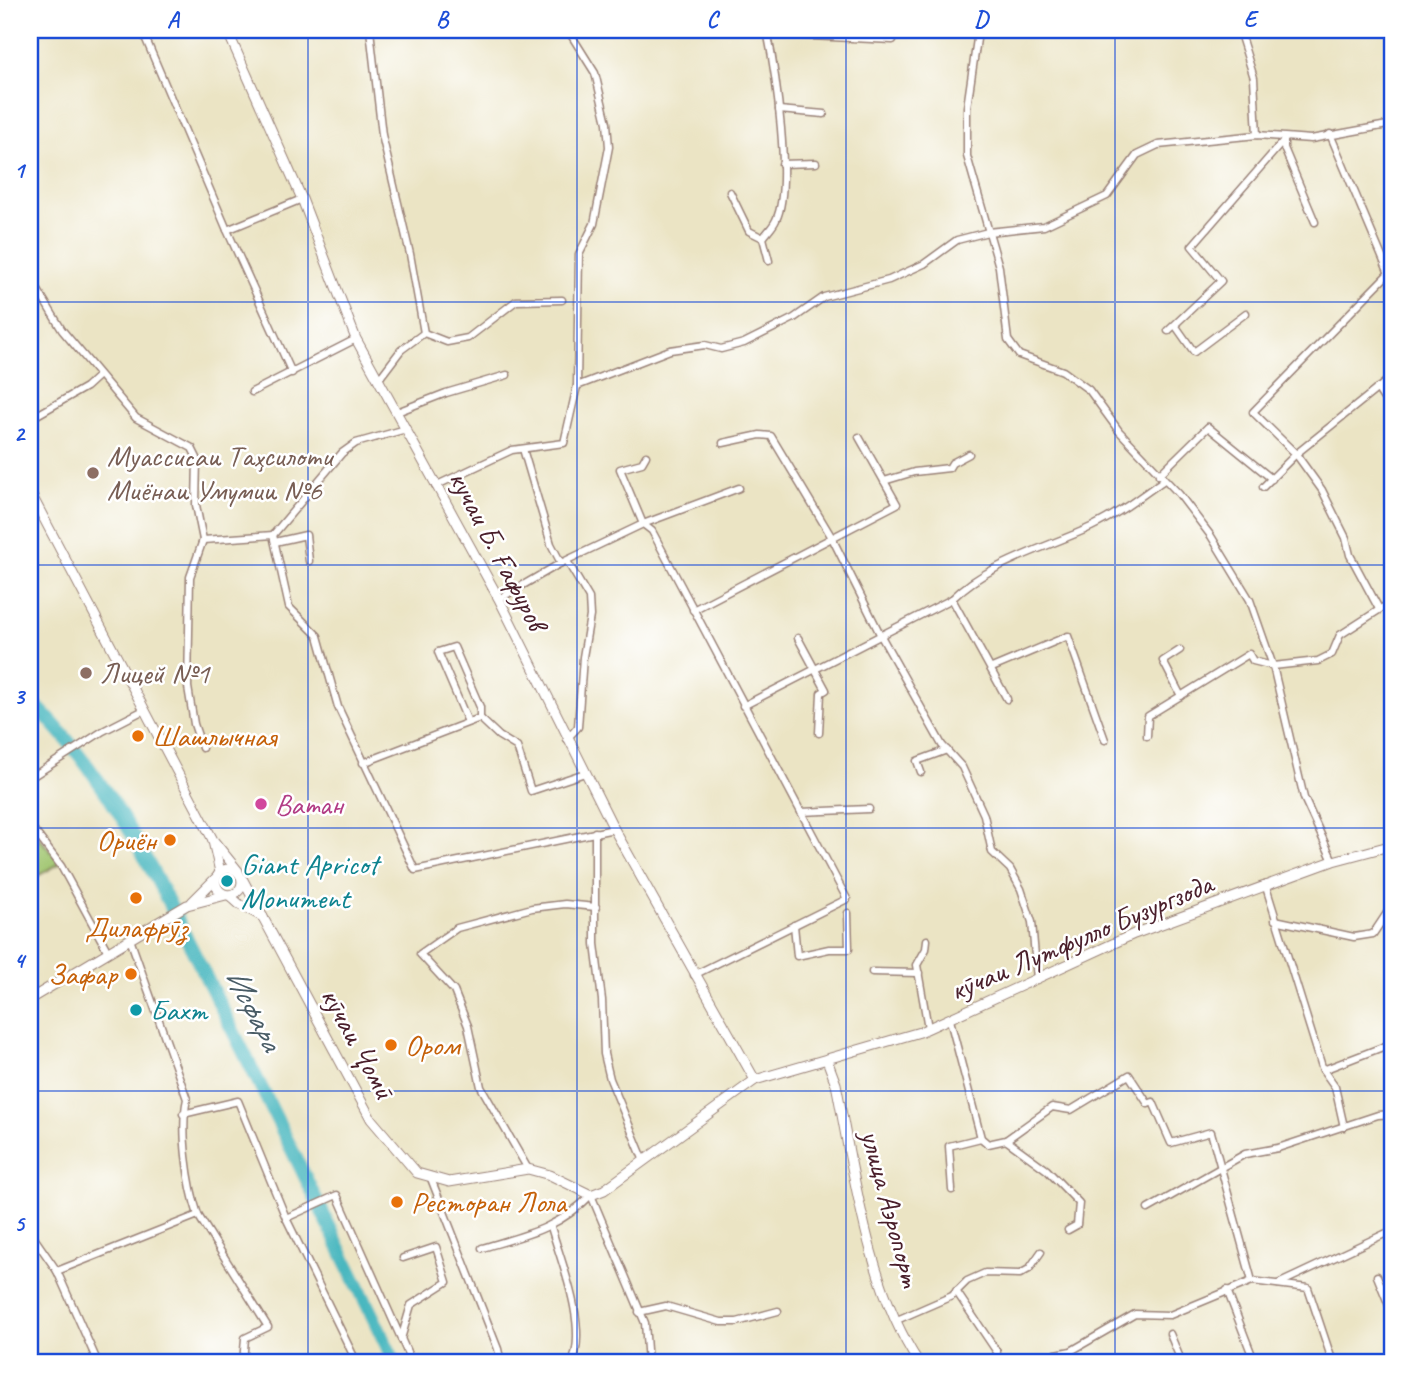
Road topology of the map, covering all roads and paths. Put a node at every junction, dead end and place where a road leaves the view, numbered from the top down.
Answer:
1 (142, 30) edge
2 (227, 30) edge
3 (370, 30) edge
4 (568, 30) edge
5 (898, 30) edge
6 (973, 30) edge
7 (1239, 30) edge
8 (768, 32) edge
9 (779, 110) junction
10 (824, 114) dead end
11 (1393, 124) edge
12 (1330, 134) junction
13 (1257, 135) junction
14 (1284, 139) junction
15 (816, 163) dead end
16 (782, 164) junction
17 (730, 192) dead end
18 (302, 199) junction
19 (1315, 222) dead end
20 (227, 230) junction
21 (988, 232) junction
22 (763, 238) junction
23 (769, 261) dead end
24 (1388, 274) junction
25 (30, 277) edge
26 (1393, 282) edge
27 (562, 300) dead end
28 (1246, 313) dead end
29 (1175, 325) junction
30 (1168, 331) dead end
31 (424, 333) junction
32 (356, 339) junction
33 (292, 373) junction
34 (507, 375) dead end
35 (98, 376) junction
36 (1393, 376) edge
37 (379, 379) junction
38 (577, 386) junction
39 (1377, 388) junction
40 (252, 392) dead end
41 (397, 412) junction
42 (1393, 413) edge
43 (30, 419) edge
44 (406, 429) junction
45 (859, 437) dead end
46 (723, 443) dead end
47 (523, 449) junction
48 (969, 454) dead end
49 (1296, 454) junction
50 (646, 456) dead end
51 (1162, 477) junction
52 (1272, 479) junction
53 (884, 481) junction
54 (435, 486) junction
55 (1263, 487) dead end
56 (739, 488) dead end
57 (30, 492) edge
58 (643, 524) junction
59 (831, 536) junction
60 (274, 539) junction
61 (203, 540) junction
62 (309, 561) dead end
63 (564, 562) junction
64 (499, 599) junction
65 (952, 599) junction
66 (1393, 601) edge
67 (1379, 609) junction
68 (694, 610) junction
69 (881, 636) junction
70 (798, 638) dead end
71 (1180, 650) dead end
72 (1273, 666) junction
73 (992, 668) junction
74 (815, 669) junction
75 (1181, 696) junction
76 (1007, 699) dead end
77 (743, 706) junction
78 (145, 710) junction
79 (480, 718) junction
80 (468, 722) junction
81 (819, 733) dead end
82 (1147, 736) dead end
83 (566, 739) junction
84 (1105, 740) dead end
85 (202, 748) dead end
86 (947, 750) junction
87 (363, 763) junction
88 (921, 772) dead end
89 (585, 773) junction
90 (30, 778) edge
91 (869, 809) dead end
92 (801, 812) junction
93 (30, 825) edge
94 (614, 829) junction
95 (595, 832) junction
96 (213, 840) junction
97 (1393, 845) edge
98 (1333, 861) junction
99 (218, 875) junction
100 (240, 876) junction
101 (1266, 887) junction
102 (228, 895) junction
103 (189, 903) junction
104 (1393, 904) edge
105 (596, 907) junction
106 (848, 913) dead end
107 (263, 917) junction
108 (1275, 920) junction
109 (794, 925) junction
110 (130, 939) junction
111 (927, 940) dead end
112 (108, 952) junction
113 (872, 972) dead end
114 (919, 973) junction
115 (694, 975) junction
116 (1038, 979) junction
117 (30, 999) edge
118 (950, 1020) junction
119 (928, 1028) junction
120 (1393, 1043) edge
121 (827, 1060) junction
122 (1323, 1070) junction
123 (755, 1080) junction
124 (183, 1114) junction
125 (1393, 1114) edge
126 (1345, 1127) junction
127 (981, 1138) junction
128 (1006, 1140) junction
129 (644, 1161) junction
130 (1220, 1166) junction
131 (528, 1169) junction
132 (430, 1176) junction
133 (952, 1190) dead end
134 (591, 1195) junction
135 (1147, 1209) dead end
136 (198, 1215) junction
137 (286, 1218) junction
138 (551, 1227) junction
139 (1068, 1230) dead end
140 (1393, 1230) edge
141 (30, 1232) edge
142 (482, 1248) dead end
143 (1041, 1252) dead end
144 (402, 1258) dead end
145 (57, 1272) junction
146 (1377, 1276) dead end
147 (1252, 1281) junction
148 (1278, 1284) junction
149 (1227, 1290) junction
150 (956, 1291) junction
151 (778, 1311) dead end
152 (639, 1312) junction
153 (1393, 1315) edge
154 (897, 1320) junction
155 (1170, 1334) dead end
156 (401, 1339) junction
157 (997, 1352) dead end
158 (98, 1363) edge
159 (243, 1363) edge
160 (357, 1363) edge
161 (412, 1363) edge
162 (500, 1363) edge
163 (572, 1363) edge
164 (648, 1363) edge
165 (919, 1363) edge
166 (1012, 1363) edge
167 (1182, 1363) edge
168 (1255, 1363) edge
169 (1333, 1363) edge

1 - 20 street
2 - 18 main road, кучаи Б. Ғафуров
3 - 31 street
4 - 38 street
5 - 8 street
6 - 21 street
7 - 13 street
8 - 9 street
9 - 10 street
9 - 16 street
11 - 12 street
12 - 14 street
12 - 24 street
13 - 14 street
13 - 21 street
14 - 19 street
14 - 29 street
15 - 16 street
16 - 22 street
17 - 22 street
18 - 20 street
18 - 32 main road, кучаи Б. Ғафуров
20 - 33 street
21 - 38 street
21 - 51 street
22 - 23 street
24 - 26 street
24 - 49 street
25 - 35 street
27 - 31 street
28 - 29 street
29 - 30 street
31 - 37 street
32 - 33 street
32 - 37 main road, кучаи Б. Ғафуров
33 - 40 street
34 - 41 street
35 - 43 street
35 - 61 street
36 - 39 street
37 - 41 main road, кучаи Б. Ғафуров
38 - 47 street
39 - 42 street
39 - 49 street
41 - 44 main road, кучаи Б. Ғафуров
44 - 54 main road, кучаи Б. Ғафуров
44 - 60 street
45 - 53 street
46 - 59 street
47 - 54 street
47 - 63 street
48 - 53 street
49 - 52 street
49 - 67 street
50 - 58 street
51 - 52 street
51 - 65 street
51 - 72 street
52 - 55 street
53 - 59 street
54 - 64 main road, кучаи Б. Ғафуров
56 - 58 street
57 - 78 main road, кӯчаи Ҷомӣ
58 - 63 street
58 - 68 street
59 - 68 street
59 - 69 street
60 - 61 street
60 - 62 street
60 - 87 street
61 - 85 street
63 - 64 street
63 - 83 street
64 - 83 main road, кучаи Б. Ғафуров
65 - 69 street
65 - 73 street
66 - 67 street
67 - 72 street
68 - 77 street
69 - 74 street
69 - 86 street
70 - 74 street
71 - 75 street
72 - 75 street
72 - 98 street
73 - 76 street
73 - 84 street
74 - 77 street
74 - 81 street
75 - 82 street
77 - 92 street
78 - 90 street
78 - 96 main road, кӯчаи Ҷомӣ
79 - 80 street
79 - 80 street
79 - 89 street
80 - 87 street
83 - 89 main road, кучаи Б. Ғафуров
86 - 88 street
86 - 116 street
87 - 95 street
89 - 94 main road, кучаи Б. Ғафуров
91 - 92 street
92 - 109 street
93 - 112 street
94 - 95 street
94 - 115 main road, кучаи Б. Ғафуров
95 - 105 street
96 - 99 main road
96 - 100 main road, кӯчаи Ҷомӣ
97 - 98 main road, кӯчаи Лутфулло Бузургзода
98 - 101 main road, кӯчаи Лутфулло Бузургзода
99 - 100 main road
99 - 102 main road
99 - 103 main road
100 - 102 main road
100 - 107 main road, кӯчаи Ҷомӣ
101 - 108 street
101 - 116 main road, кӯчаи Лутфулло Бузургзода
102 - 103 main road
102 - 107 main road
103 - 110 main road
104 - 108 street
105 - 129 street
105 - 131 street
106 - 109 street
107 - 132 main road, кӯчаи Ҷомӣ
108 - 122 street
109 - 115 street
110 - 112 main road
110 - 124 street
111 - 114 street
112 - 117 main road
113 - 114 street
114 - 119 street
115 - 123 main road, кучаи Б. Ғафуров
116 - 118 main road, кӯчаи Лутфулло Бузургзода
118 - 119 main road, кӯчаи Лутфулло Бузургзода
118 - 127 street
119 - 121 main road, кӯчаи Лутфулло Бузургзода
120 - 122 street
121 - 123 main road, кӯчаи Лутфулло Бузургзода
121 - 154 main road, улица Аэропорт
122 - 126 street
123 - 129 main road
124 - 136 street
124 - 137 street
125 - 126 street
126 - 130 street
127 - 128 street
127 - 133 street
128 - 130 street
128 - 139 street
129 - 134 main road
130 - 135 street
130 - 147 street
131 - 132 main road, кӯчаи Ҷомӣ
131 - 134 main road, кӯчаи Ҷомӣ
132 - 162 street
134 - 138 street
134 - 152 street
136 - 145 street
136 - 159 street
137 - 156 street
137 - 160 street
138 - 142 street
138 - 163 street
140 - 148 street
141 - 145 street
143 - 150 street
144 - 156 street
145 - 158 street
146 - 153 street
147 - 148 street
147 - 149 street
148 - 169 street
149 - 166 street
149 - 168 street
150 - 154 street
150 - 157 street
151 - 152 street
152 - 164 street
154 - 165 main road, улица Аэропорт
155 - 167 street
156 - 161 street

